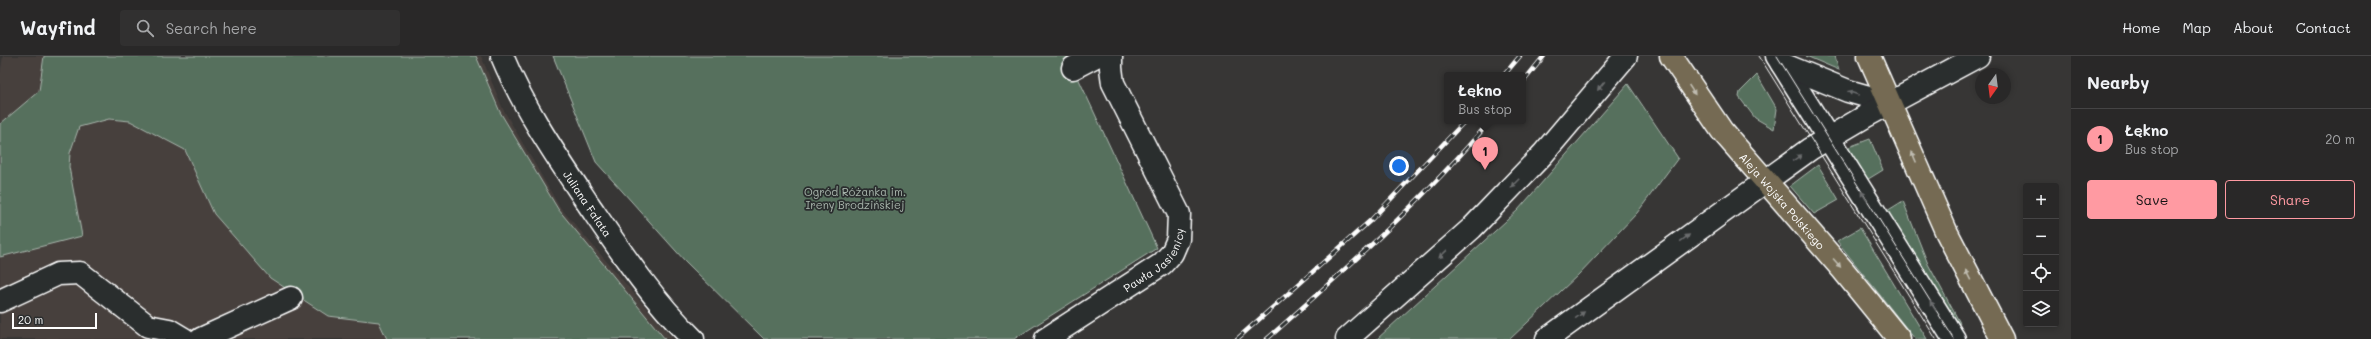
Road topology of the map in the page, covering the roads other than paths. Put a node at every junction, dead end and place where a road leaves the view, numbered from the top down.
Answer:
1 (502, 56) edge
2 (1106, 56) edge
3 (1626, 56) edge
4 (1869, 56) edge
5 (1978, 56) edge
6 (1671, 57) edge
7 (1780, 60) edge
8 (1073, 68) dead end
9 (1890, 103) junction
10 (1828, 138) junction
11 (1765, 181) junction
12 (291, 298) dead end
13 (0, 301) edge
14 (184, 339) edge
15 (201, 339) edge
16 (693, 339) edge
17 (1046, 339) edge
18 (1347, 339) edge
19 (1547, 339) edge
20 (1899, 339) edge
21 (1954, 339) edge
22 (2002, 339) edge

1 - 16 street, Juliana Fałata
2 - 8 street
2 - 17 street, Pawła Jasienicy
3 -> 18 street
4 - 9 main road
5 - 9 street
6 -> 11 main road, Aleja Wojska Polskiego
9 -> 7 street
7 - 10 street
9 - 10 street
22 -> 9 main road
11 -> 10 street
21 -> 10 street
19 -> 11 street
11 -> 20 main road, Aleja Wojska Polskiego
12 - 15 street
13 - 14 street

